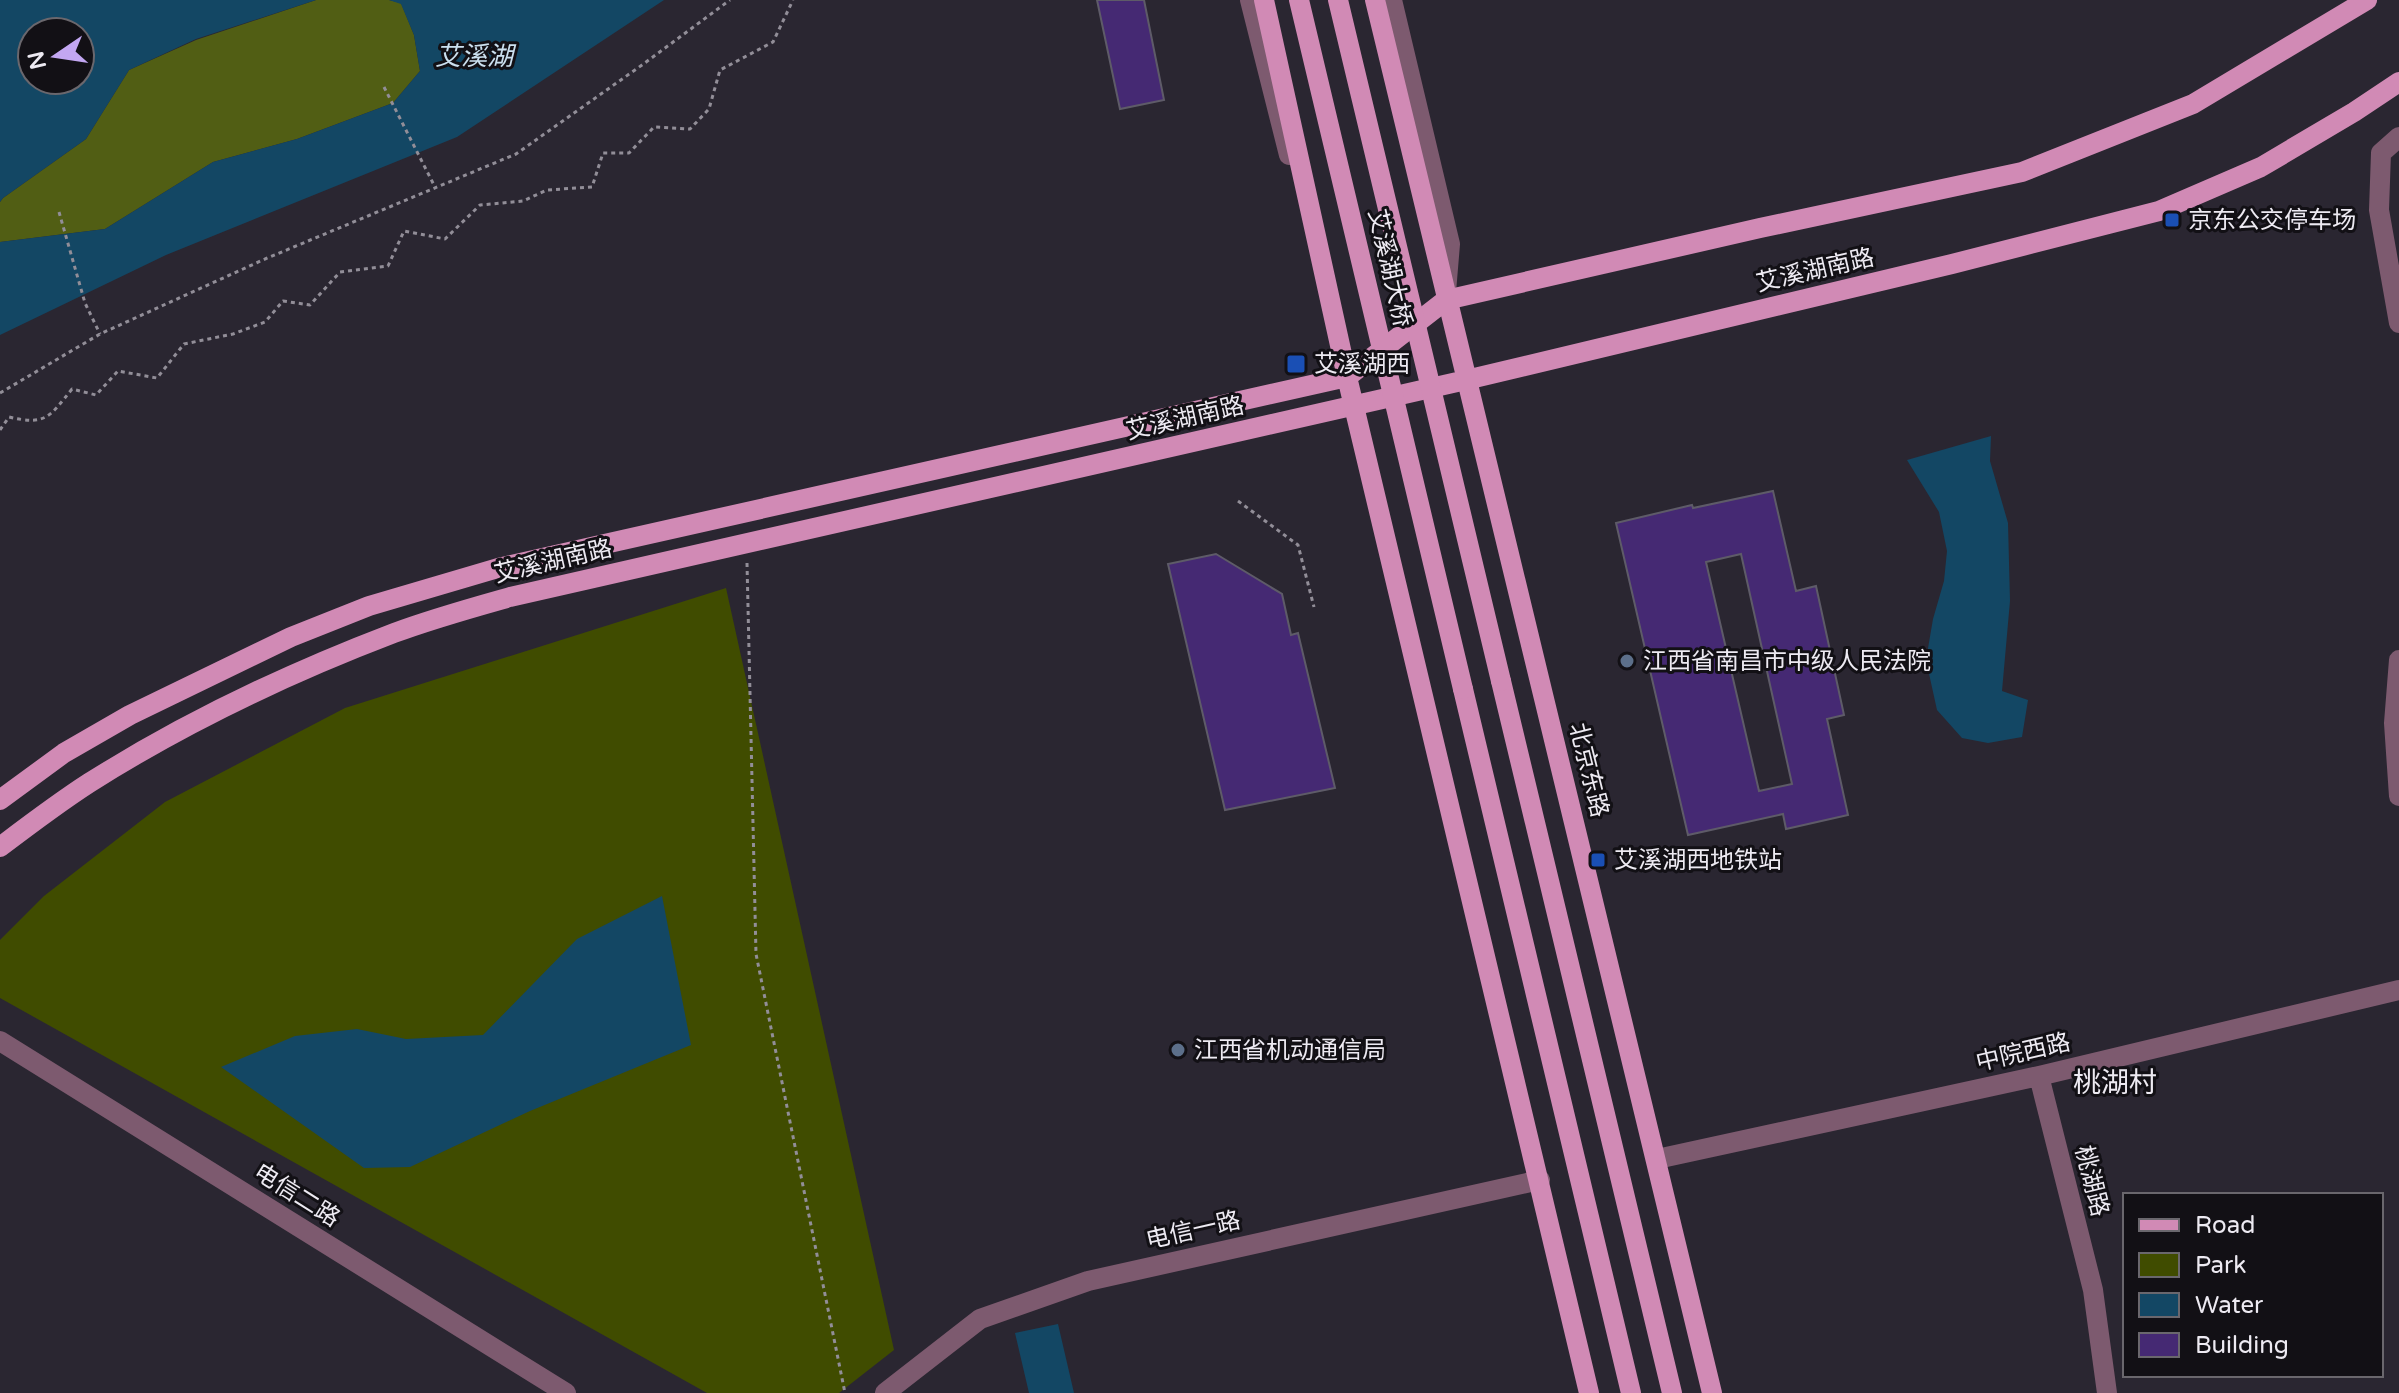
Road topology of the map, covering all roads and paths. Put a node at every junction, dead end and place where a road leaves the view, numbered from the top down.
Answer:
1 (730, 0) edge
2 (793, 0) edge
3 (1250, 0) edge
4 (1264, 0) edge
5 (1299, 0) edge
6 (1338, 0) edge
7 (1375, 0) edge
8 (1392, 0) edge
9 (2367, 0) edge
10 (2399, 82) edge
11 (384, 87) dead end
12 (2399, 137) edge
13 (435, 187) junction
14 (59, 212) dead end
15 (1446, 300) junction
16 (2399, 323) edge
17 (100, 334) junction
18 (1347, 377) junction
19 (1466, 380) junction
20 (0, 393) edge
21 (1355, 406) junction
22 (0, 430) edge
23 (1238, 501) dead end
24 (747, 543) junction
25 (1314, 607) dead end
26 (2399, 660) edge
27 (2399, 796) edge
28 (0, 800) edge
29 (0, 847) edge
30 (2399, 990) edge
31 (0, 1041) edge
32 (2039, 1076) junction
33 (1657, 1159) junction
34 (1540, 1180) junction
35 (566, 1393) edge
36 (845, 1393) edge
37 (885, 1393) edge
38 (1589, 1393) edge
39 (1631, 1393) edge
40 (1672, 1393) edge
41 (1712, 1393) edge
42 (2107, 1393) edge

1 - 13 path
2 - 22 path
3 - 18 street
4 - 18 main road
5 - 39 main road, 艾溪湖大桥, bridge
6 - 40 main road, 艾溪湖大桥, bridge
7 - 15 main road, 北京东路
8 - 15 street
9 - 15 main road, 艾溪湖南路
10 - 19 main road, 艾溪湖南路
11 - 13 path
12 - 16 street
13 - 17 path
14 - 17 path
15 - 18 main road, 艾溪湖南路
15 - 19 main road, 北京东路
17 - 20 path
18 - 21 main road
18 - 28 main road, 艾溪湖南路
19 - 21 main road, 艾溪湖南路
19 - 33 main road, 北京东路
21 - 24 main road, 艾溪湖南路
21 - 34 main road
23 - 25 path
24 - 29 main road, 艾溪湖南路
24 - 36 path
26 - 27 street
30 - 32 street, 中院西路
31 - 35 street, 电信二路
32 - 33 street, 中院西路
32 - 42 street, 桃湖路
33 - 41 main road, 北京东路
34 - 37 street, 电信一路
34 - 38 main road

